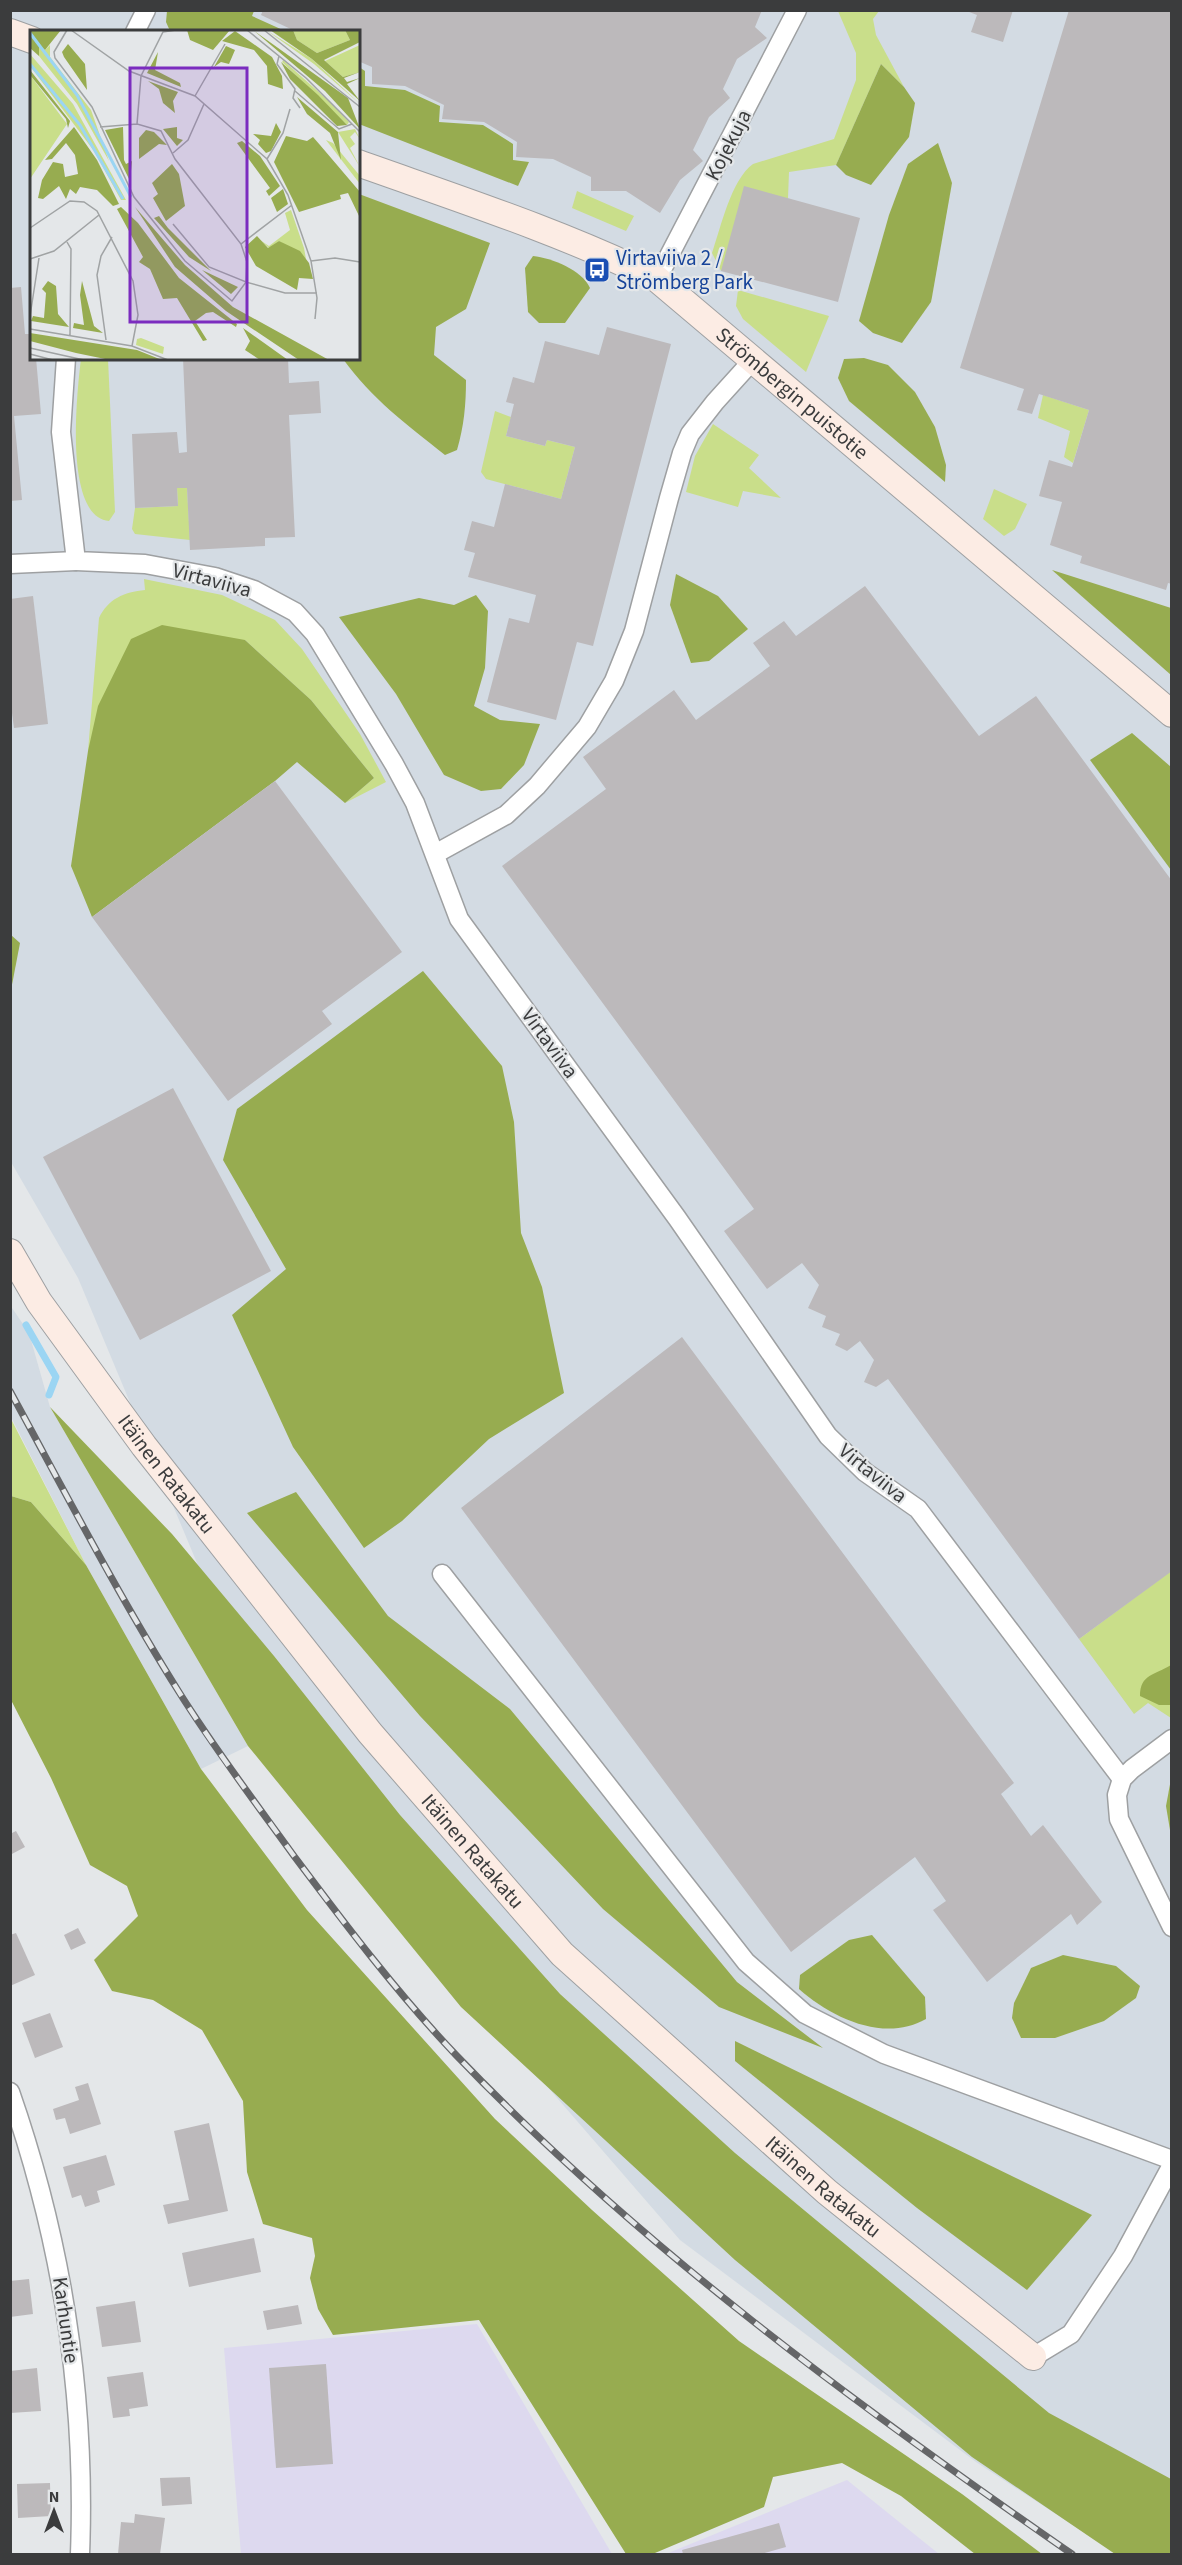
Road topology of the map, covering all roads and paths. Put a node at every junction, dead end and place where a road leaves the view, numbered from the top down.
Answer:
1 (146, 10) edge
2 (797, 10) edge
3 (136, 30) edge
4 (10, 32) edge
5 (30, 39) edge
6 (360, 164) edge
7 (657, 279) junction
8 (66, 360) edge
9 (753, 360) junction
10 (76, 561) junction
11 (10, 564) edge
12 (1172, 714) edge
13 (435, 854) junction
14 (10, 1252) edge
15 (441, 1574) dead end
16 (1172, 1739) edge
17 (1122, 1779) junction
18 (1172, 1927) edge
19 (10, 2092) edge
20 (1172, 2160) edge
21 (1172, 2165) edge
22 (1034, 2357) joint
23 (80, 2554) edge

1 - 3 street
2 - 7 street, Kojekuja
4 - 5 street
6 - 7 street, Strömbergin puistotie
7 - 9 street, Strömbergin puistotie
8 - 10 street
9 - 12 street, Strömbergin puistotie
9 - 13 street
10 - 11 street, Virtaviiva
10 - 13 street, Virtaviiva
13 - 17 street, Virtaviiva
14 - 22 street, Itäinen Ratakatu
15 - 20 street
16 - 17 street
17 - 18 street
19 - 23 street, Karhuntie
21 - 22 street

